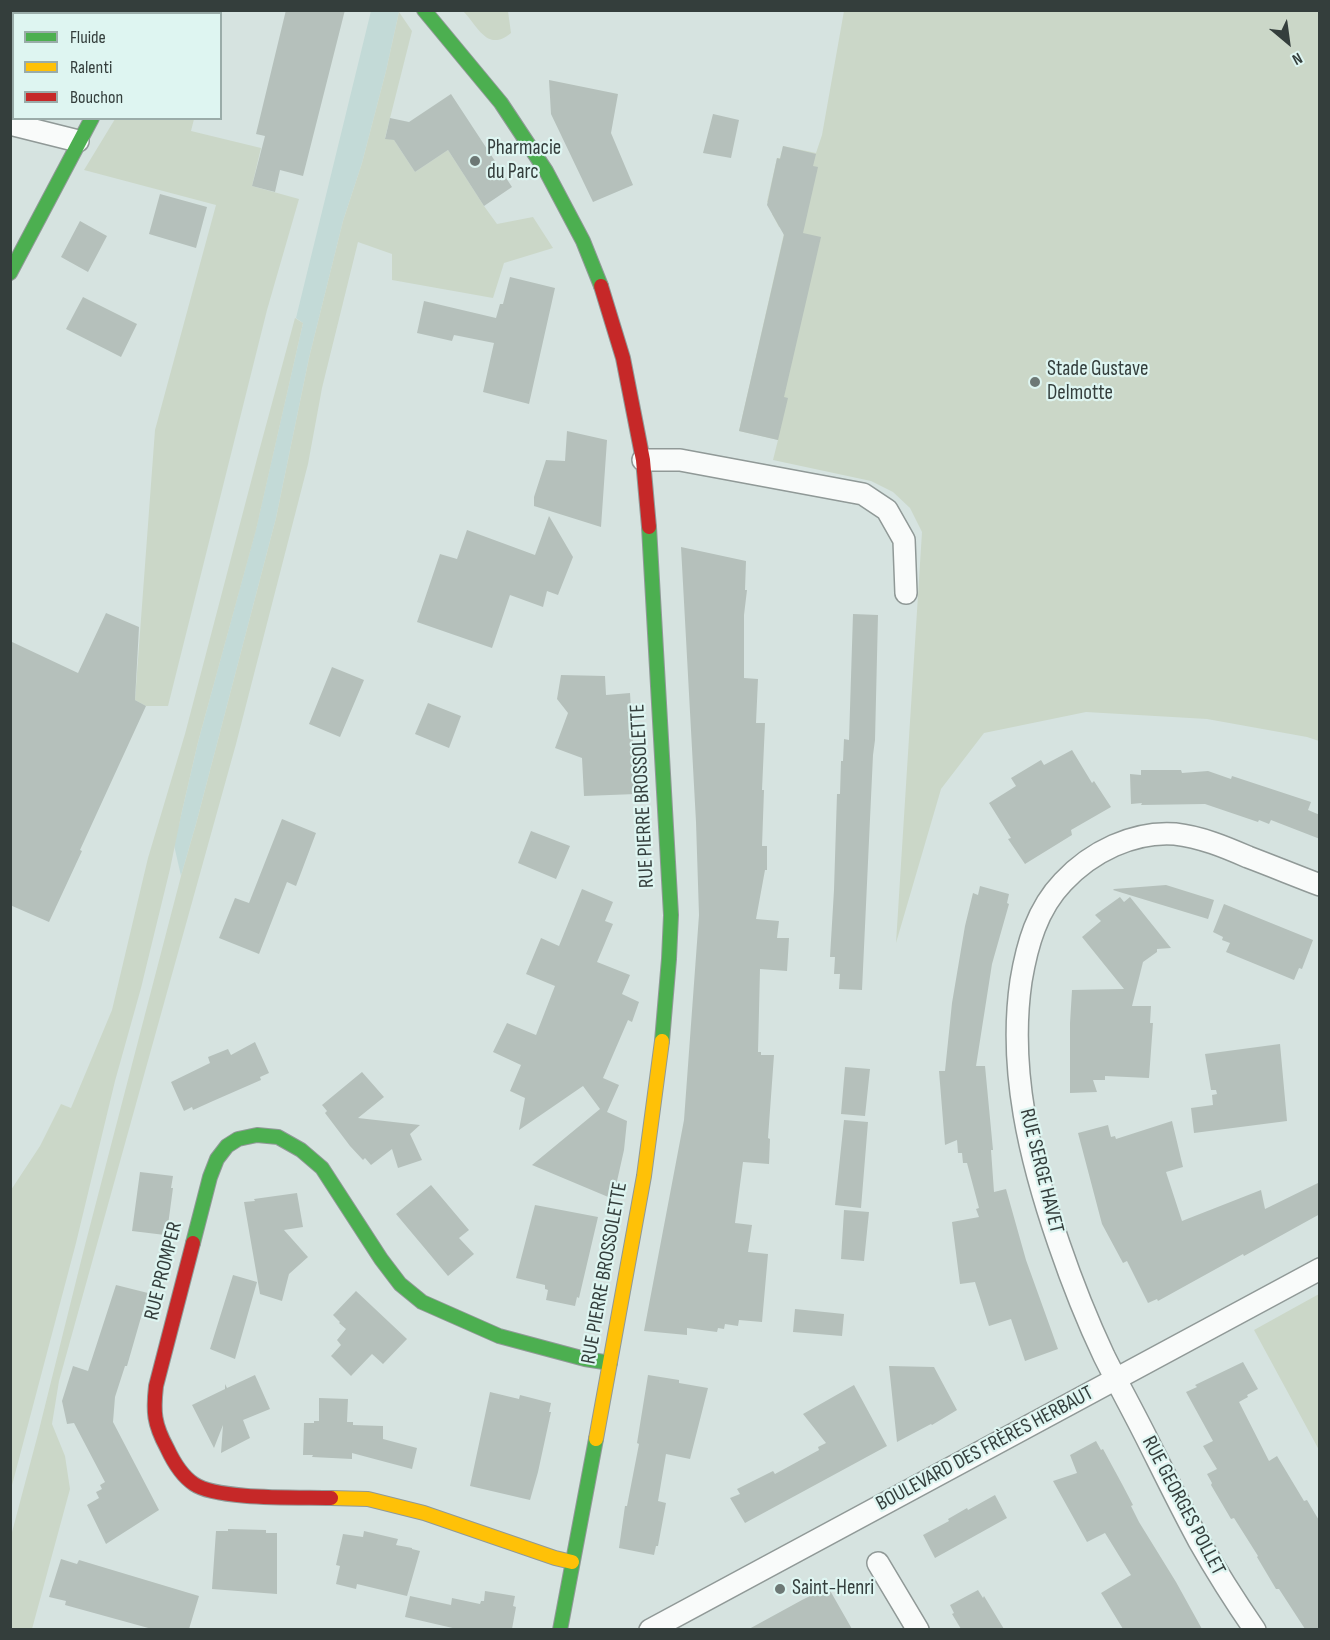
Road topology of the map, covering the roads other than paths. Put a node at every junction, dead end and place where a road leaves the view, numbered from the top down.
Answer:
1 (424, 10) edge
2 (91, 120) edge
3 (10, 124) edge
4 (78, 141) junction
5 (10, 273) edge
6 (643, 460) junction
7 (906, 593) dead end
8 (1320, 885) edge
9 (1320, 1269) edge
10 (610, 1363) junction
11 (1116, 1379) junction
12 (572, 1562) junction
13 (878, 1563) dead end
14 (560, 1629) edge
15 (650, 1629) edge
16 (918, 1629) edge
17 (1255, 1629) edge

1 - 6 main road, RUE PIERRE BROSSOLETTE
2 - 4 main road
3 - 4 street
4 - 5 main road
6 - 7 street
6 - 10 main road, RUE PIERRE BROSSOLETTE
8 - 11 street, RUE SERGE HAVET
9 - 11 street, BOULEVARD DES FRÈRES HERBAUT
10 - 12 main road, RUE PIERRE BROSSOLETTE
10 - 12 main road, RUE PROMPER
11 - 15 street, BOULEVARD DES FRÈRES HERBAUT
11 - 17 street, RUE GEORGES POLLET
12 - 14 main road, RUE PIERRE BROSSOLETTE
13 - 16 street

